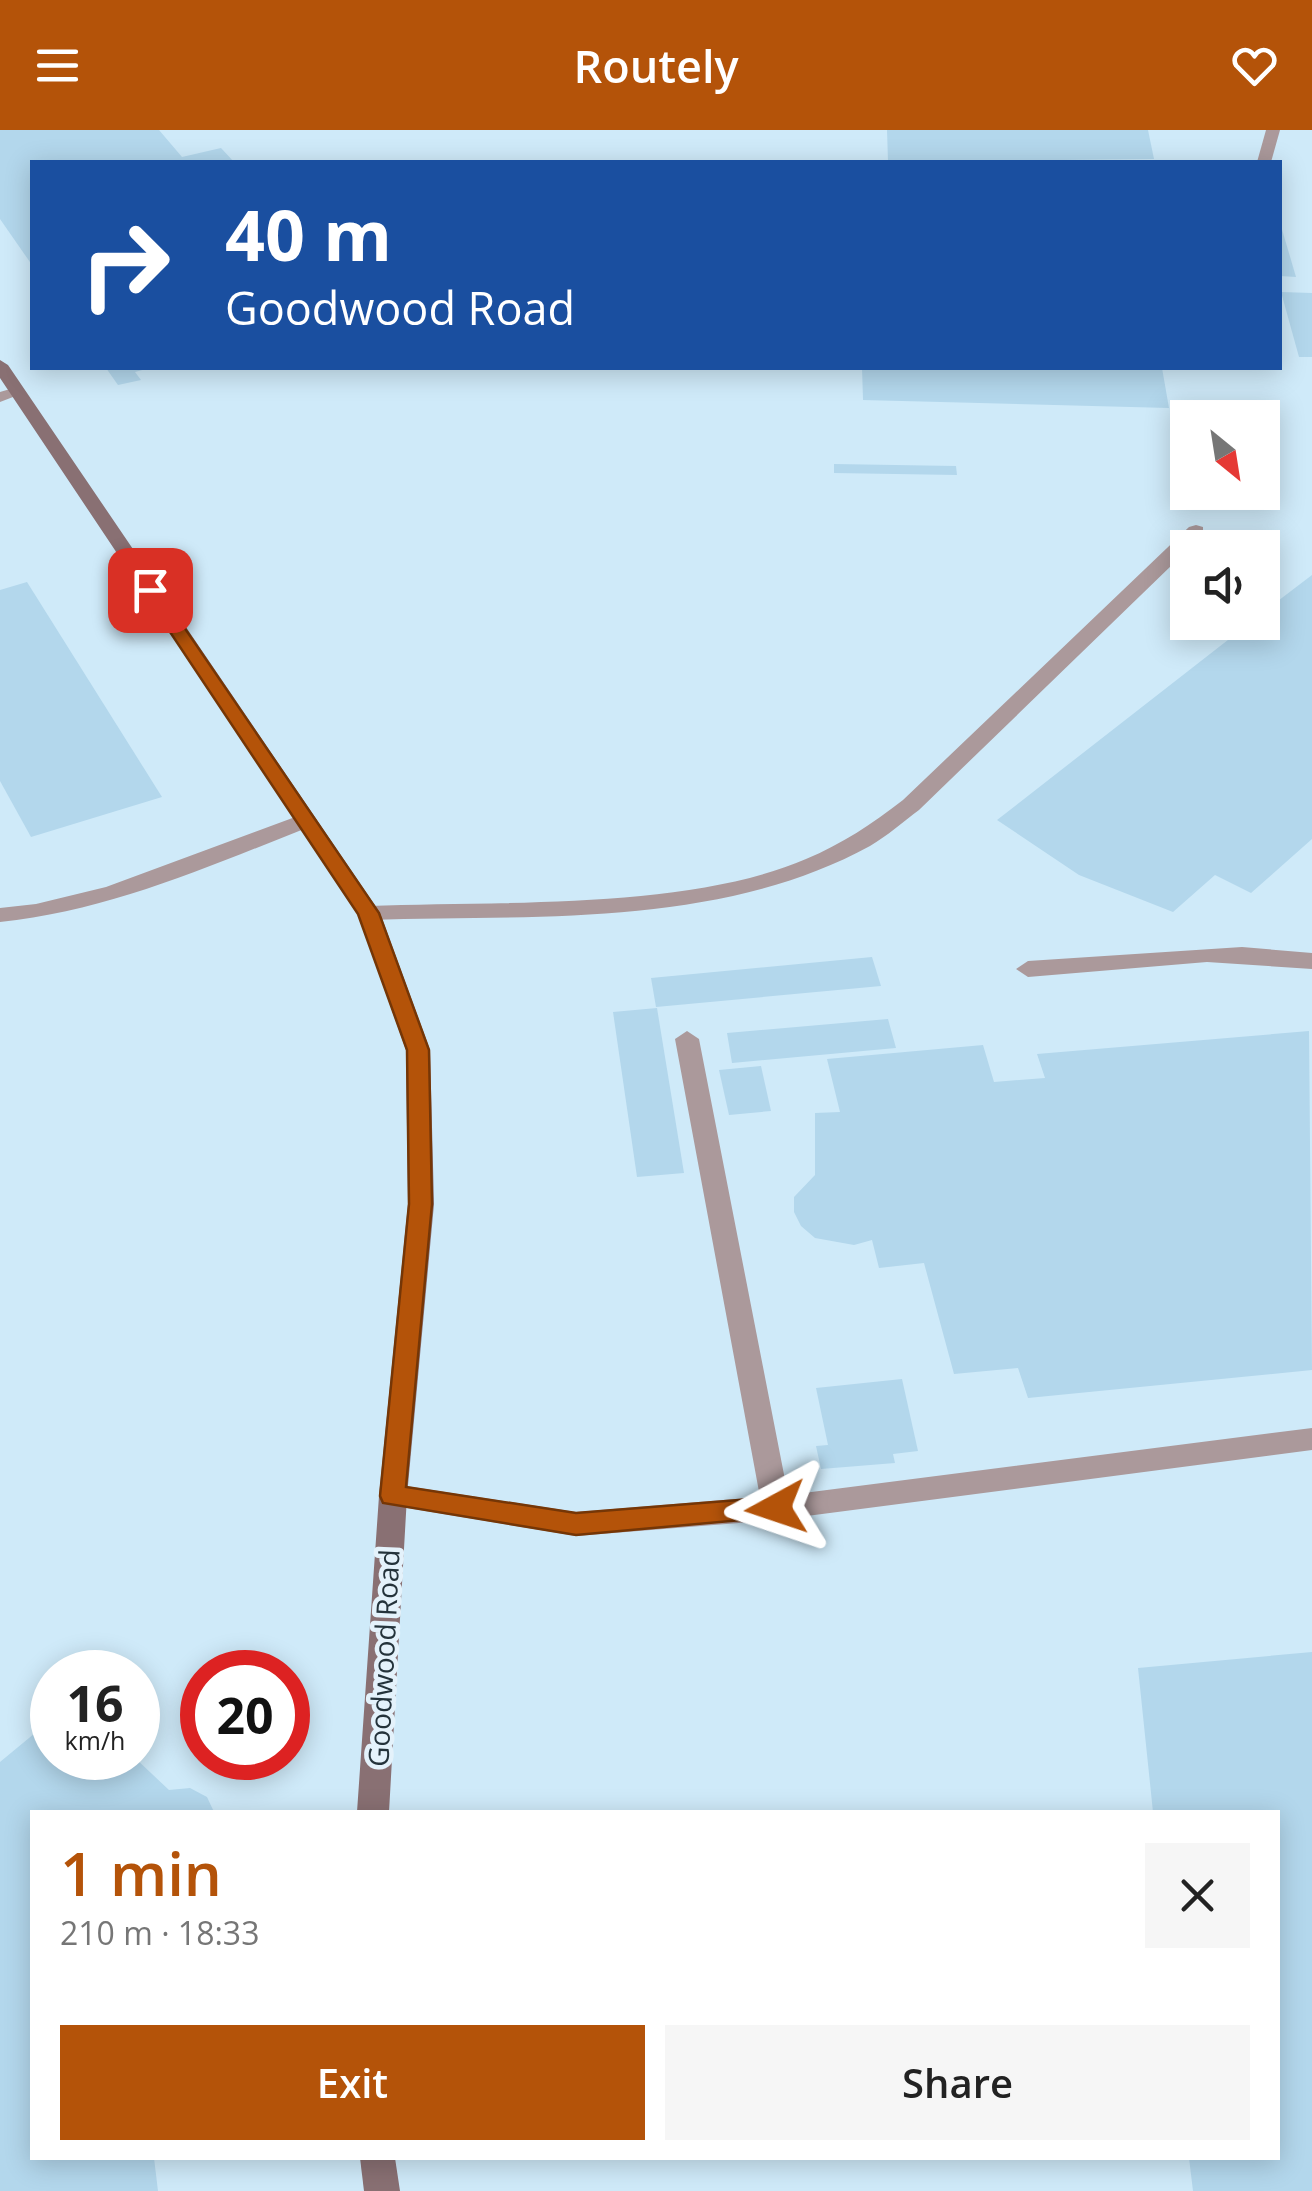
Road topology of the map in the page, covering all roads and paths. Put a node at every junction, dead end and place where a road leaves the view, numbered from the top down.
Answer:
1 (1273, 130) edge
2 (1265, 160) edge
3 (0, 365) edge
4 (8, 394) edge
5 (1170, 557) edge
6 (306, 820) junction
7 (368, 913) junction
8 (0, 915) edge
9 (1312, 962) edge
10 (1028, 969) dead end
11 (687, 1039) dead end
12 (1312, 1439) edge
13 (392, 1496) junction
14 (776, 1508) junction
15 (373, 1810) edge
16 (378, 2160) edge
17 (382, 2191) edge

1 - 2 lane
3 - 4 street, Goodwood Road
4 - 6 street, Goodwood Road
5 - 7 lane
6 - 7 street, Goodwood Road
6 - 8 lane
7 - 13 street, Goodwood Road
9 - 10 lane
11 - 14 lane
12 - 14 lane
13 - 14 lane
13 - 15 street, Goodwood Road
16 - 17 street

